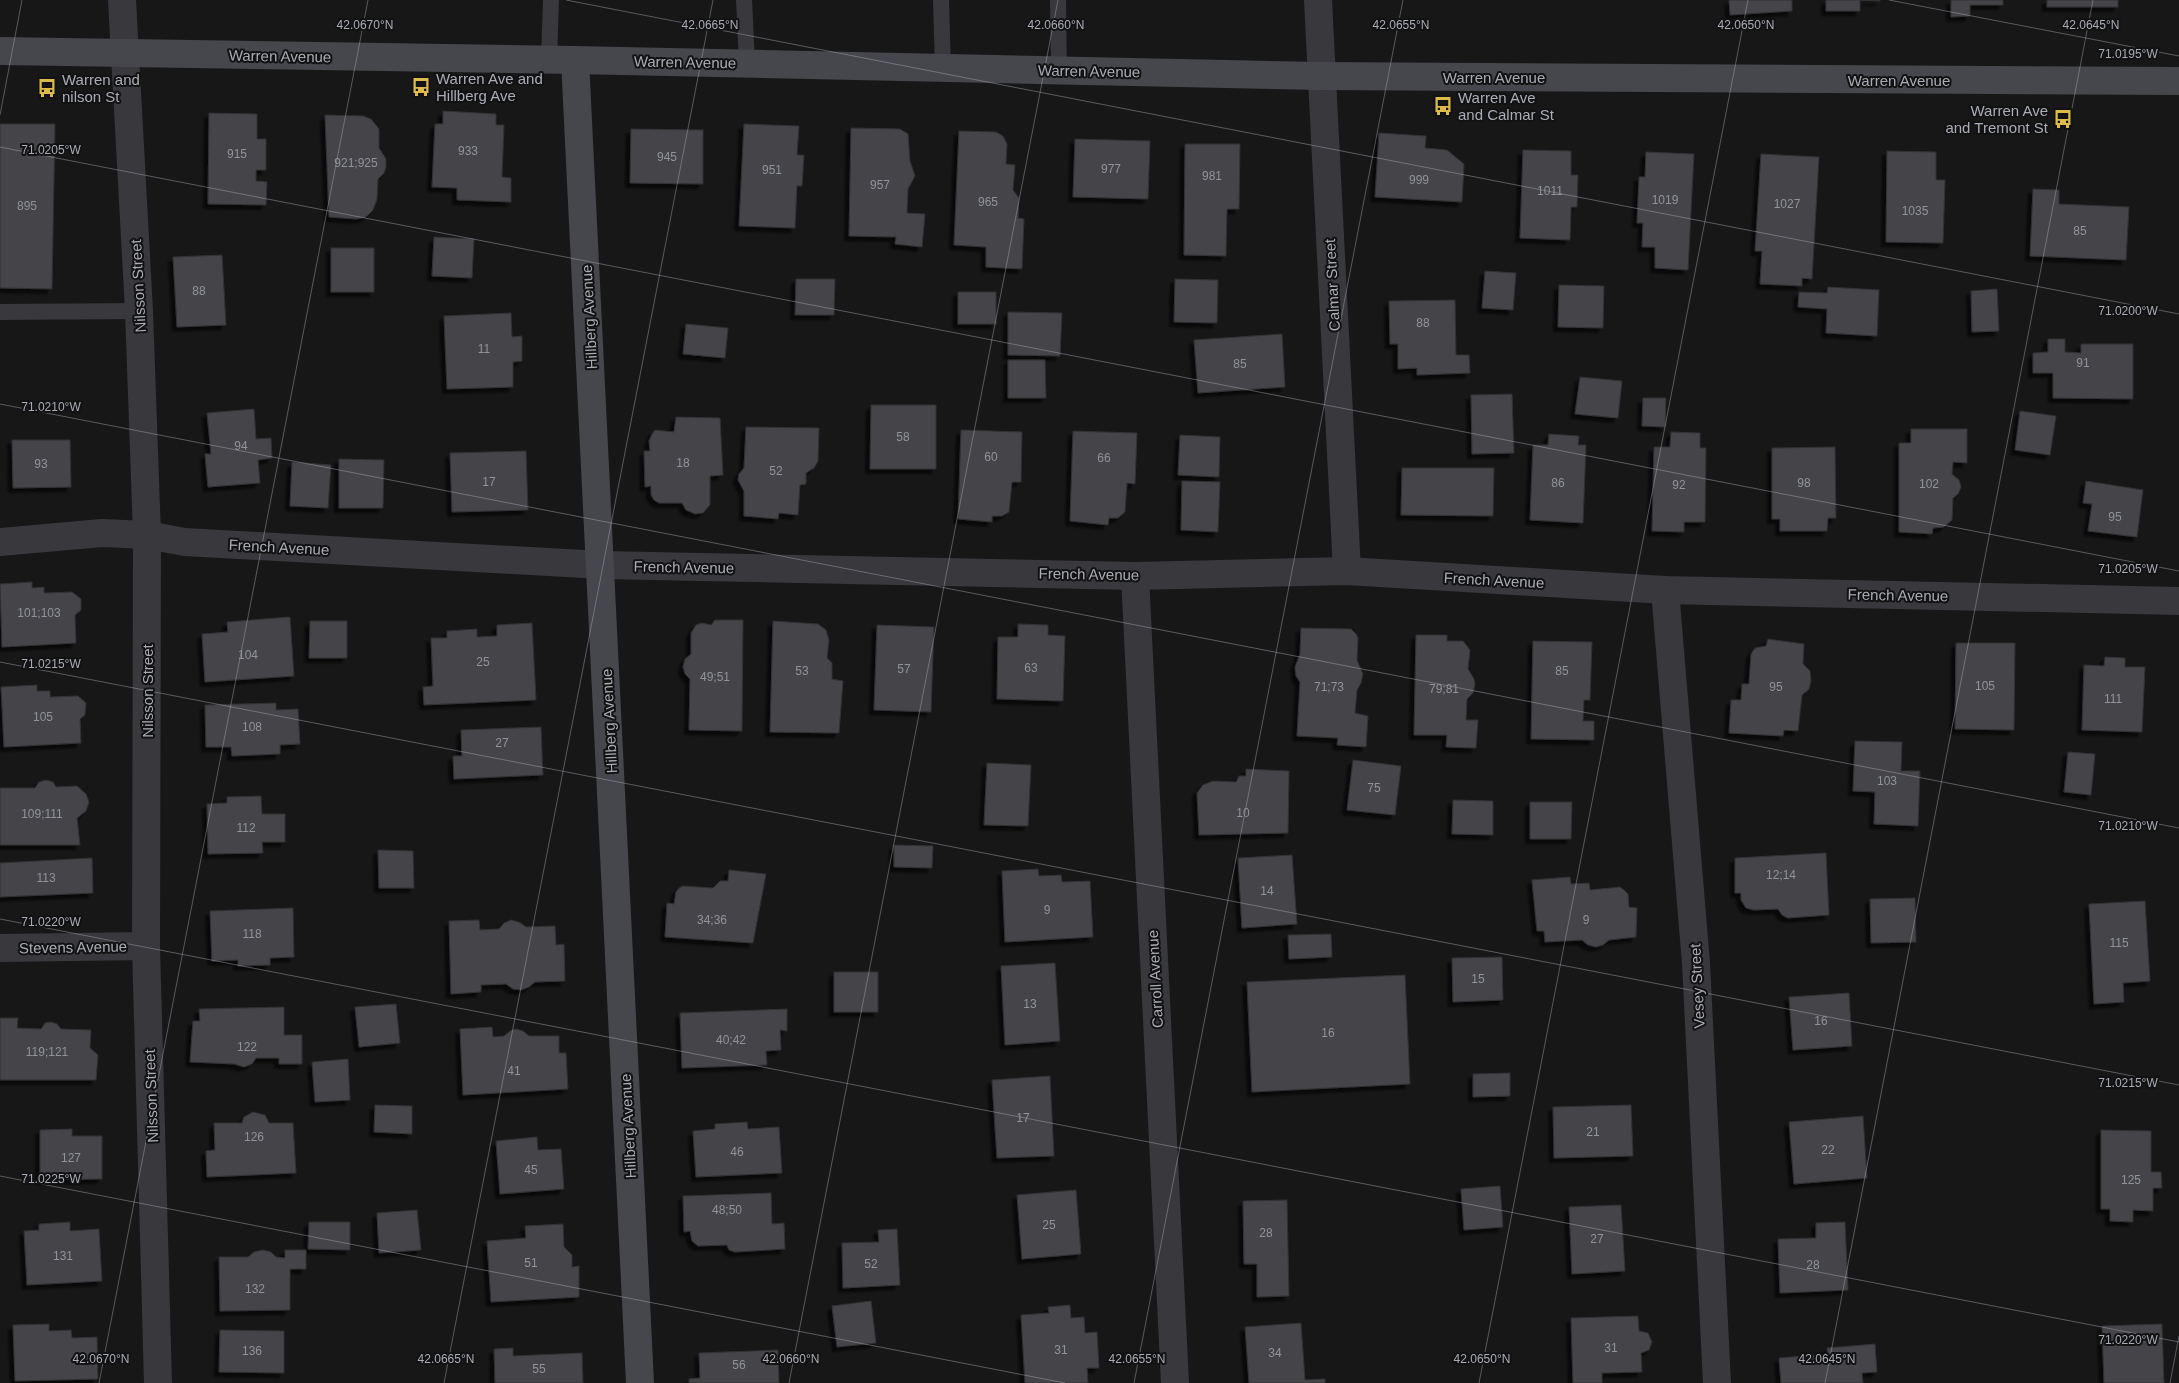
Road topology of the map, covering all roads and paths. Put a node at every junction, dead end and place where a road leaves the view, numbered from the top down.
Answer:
1 (122, 0) edge
2 (552, 0) edge
3 (744, 0) edge
4 (941, 0) edge
5 (1058, 0) edge
6 (1318, 0) edge
7 (0, 51) edge
8 (125, 54) junction
9 (562, 60) junction
10 (747, 63) junction
11 (942, 68) junction
12 (1060, 70) junction
13 (1321, 76) junction
14 (2179, 81) edge
15 (139, 311) junction
16 (0, 312) edge
17 (147, 535) junction
18 (0, 542) edge
19 (602, 565) junction
20 (1347, 571) junction
21 (1135, 576) junction
22 (1665, 590) junction
23 (2179, 601) edge
24 (146, 946) junction
25 (0, 948) edge
26 (158, 1383) edge
27 (640, 1383) edge
28 (1175, 1383) edge
29 (1717, 1383) edge

1 - 8 street, Nilsson Street
2 - 9 lane
3 - 10 lane
4 - 11 lane
5 - 12 lane
6 - 13 street, Calmar Street
7 - 8 main road, Warren Avenue
8 - 9 main road, Warren Avenue
8 - 15 street, Nilsson Street
9 - 10 main road, Warren Avenue
9 - 19 main road, Hillberg Avenue
10 - 11 main road, Warren Avenue
11 - 12 main road, Warren Avenue
12 - 13 main road, Warren Avenue
13 - 14 main road, Warren Avenue
13 - 20 street, Calmar Street
15 - 16 lane
15 - 17 street, Nilsson Street
17 - 18 street, French Avenue
17 - 19 street, French Avenue
17 - 24 street, Nilsson Street
19 - 21 street, French Avenue
19 - 27 main road, Hillberg Avenue
20 - 21 street, French Avenue
20 - 22 street, French Avenue
21 - 28 street, Carroll Avenue
22 - 23 street, French Avenue
22 - 29 street, Vesey Street
24 - 25 street, Stevens Avenue
24 - 26 street, Nilsson Street

